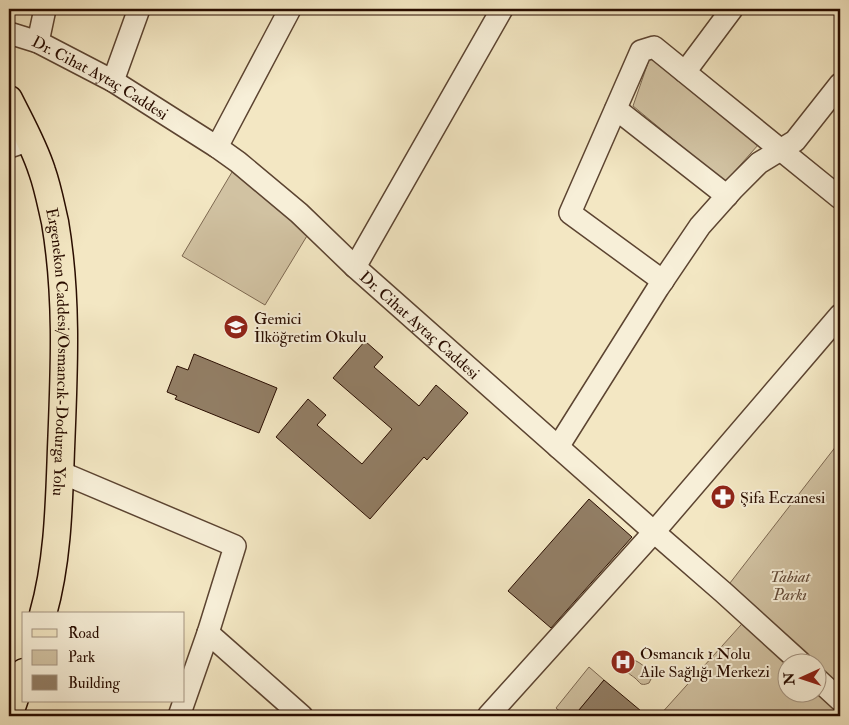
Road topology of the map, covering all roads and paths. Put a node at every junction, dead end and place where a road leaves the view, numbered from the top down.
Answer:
1 (45, 9) edge
2 (139, 9) edge
3 (290, 9) edge
4 (502, 9) edge
5 (732, 9) edge
6 (9, 33) edge
7 (38, 42) junction
8 (685, 72) junction
9 (113, 81) junction
10 (840, 84) edge
11 (9, 99) edge
12 (616, 109) junction
13 (19, 143) edge
14 (217, 147) junction
15 (780, 150) junction
16 (727, 196) junction
17 (840, 198) edge
18 (354, 267) junction
19 (663, 281) junction
20 (840, 315) edge
21 (558, 447) junction
22 (60, 472) junction
23 (654, 532) junction
24 (44, 612) edge
25 (208, 633) junction
26 (789, 652) edge
27 (22, 678) edge
28 (826, 687) edge
29 (185, 699) edge
30 (840, 700) edge
31 (184, 702) edge
32 (9, 716) edge
33 (179, 716) edge
34 (302, 716) edge
35 (488, 716) edge

1 - 7 street
2 - 9 street
3 - 14 street
4 - 18 street
5 - 8 street
6 - 7 street, Dr. Cihat Aytaç Caddesi
7 - 9 street, Dr. Cihat Aytaç Caddesi
8 - 12 street
8 - 15 street
9 - 14 street, Dr. Cihat Aytaç Caddesi
10 - 15 street
11 - 13 main road, Ergenekon Caddesi/Osmancık-Dodurga Yolu
12 - 16 street
12 - 19 street
13 - 22 main road, Ergenekon Caddesi/Osmancık-Dodurga Yolu
14 - 18 street, Dr. Cihat Aytaç Caddesi
15 - 16 street
15 - 17 street
16 - 19 street
18 - 21 street, Dr. Cihat Aytaç Caddesi
19 - 21 street
20 - 23 street
21 - 23 street, Dr. Cihat Aytaç Caddesi
22 - 24 main road, Ergenekon Caddesi/Osmancık-Dodurga Yolu
22 - 25 street
23 - 26 street, Dr. Cihat Aytaç Caddesi
23 - 35 street
25 - 29 street
25 - 34 street
27 - 32 main road
28 - 30 street
31 - 33 street

